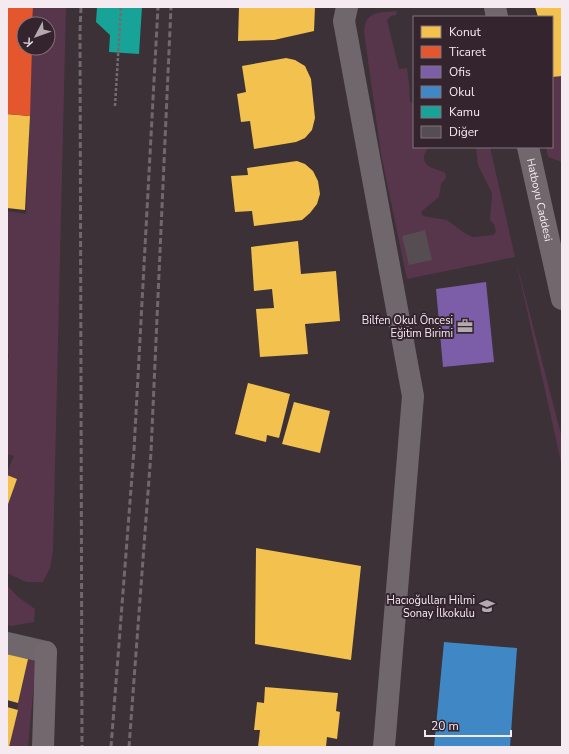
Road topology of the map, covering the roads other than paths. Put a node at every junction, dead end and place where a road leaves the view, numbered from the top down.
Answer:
1 (347, 7) edge
2 (528, 148) edge
3 (562, 299) edge
4 (7, 643) edge
5 (43, 747) edge
6 (384, 747) edge

1 - 6 street
2 - 3 main road, Hatboyu Caddesi
4 - 5 street

